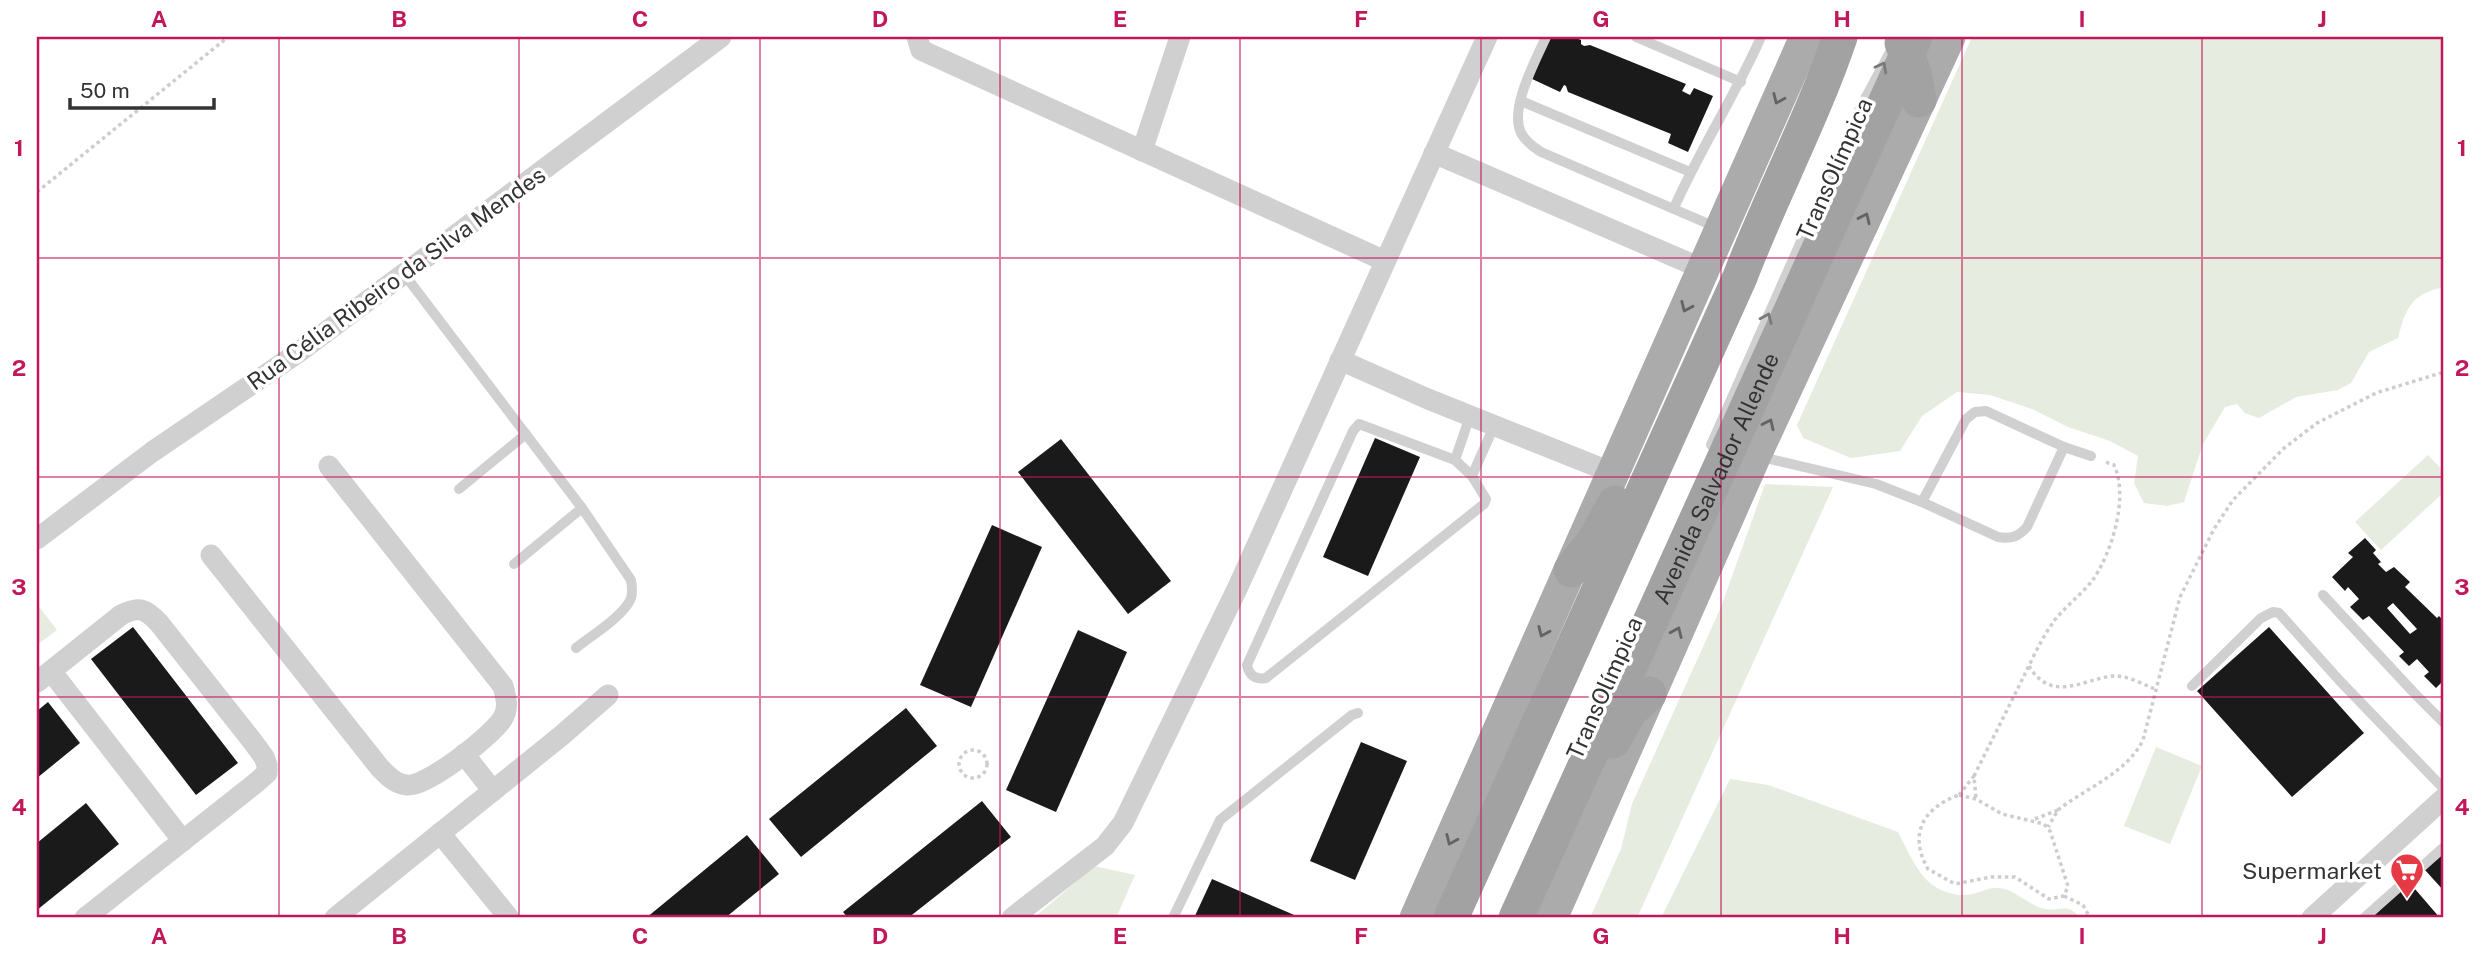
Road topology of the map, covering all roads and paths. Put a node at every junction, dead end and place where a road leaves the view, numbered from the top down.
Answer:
1 (228, 37) edge
2 (722, 37) edge
3 (917, 37) edge
4 (1180, 37) edge
5 (1486, 37) edge
6 (1546, 37) edge
7 (1636, 37) edge
8 (1762, 37) edge
9 (1806, 37) edge
10 (1840, 37) edge
11 (1949, 37) edge
12 (1905, 41) edge
13 (1741, 82) junction
14 (1919, 100) junction
15 (1521, 101) junction
16 (1142, 151) junction
17 (1433, 153) junction
18 (1690, 172) junction
19 (37, 192) edge
20 (1674, 208) junction
21 (1721, 230) junction
22 (1385, 261) junction
23 (1703, 269) junction
24 (404, 274) junction
25 (1745, 280) junction
26 (1340, 360) junction
27 (2444, 372) edge
28 (1470, 416) junction
29 (1494, 426) junction
30 (526, 434) junction
31 (2064, 447) junction
32 (1709, 450) dead end
33 (1755, 455) junction
34 (2091, 456) joint
35 (1455, 460) junction
36 (329, 466) dead end
37 (1614, 473) junction
38 (1472, 476) junction
39 (459, 489) dead end
40 (1922, 502) junction
41 (582, 508) junction
42 (37, 539) edge
43 (211, 555) dead end
44 (514, 564) dead end
45 (1571, 570) junction
46 (1616, 582) dead end
47 (2323, 594) dead end
48 (576, 648) dead end
49 (2029, 666) junction
50 (44, 676) edge
51 (2192, 686) dead end
52 (2155, 689) junction
53 (1649, 694) junction
54 (608, 695) dead end
55 (1358, 713) dead end
56 (2444, 723) edge
57 (464, 754) junction
58 (983, 754) joint
59 (1974, 776) junction
60 (2444, 789) edge
61 (493, 791) junction
62 (1959, 795) junction
63 (2444, 798) edge
64 (1976, 799) junction
65 (2058, 810) junction
66 (2033, 820) junction
67 (2048, 828) junction
68 (440, 833) junction
69 (183, 841) junction
70 (2444, 847) edge
71 (2064, 897) junction
72 (85, 918) edge
73 (335, 918) edge
74 (509, 918) edge
75 (1013, 918) edge
76 (1173, 918) edge
77 (1416, 918) edge
78 (1451, 918) edge
79 (1516, 918) edge
80 (1522, 918) edge
81 (1551, 918) edge
82 (2090, 918) edge
83 (2312, 918) edge
84 (2364, 918) edge

1 - 19 path
2 - 24 street, Rua Célia Ribeiro da Silva Mendes
3 - 16 street
4 - 16 street
5 - 17 street
6 - 15 lane
7 - 13 lane
8 - 13 lane
9 -> 21 main road
10 - 25 highway
11 - 14 main road, Avenida Salvador Allende
12 - 14 highway
32 -> 12 lane, TransOlímpica
12 - 79 highway, Avenida Salvador Allende
13 - 18 lane
33 -> 14 main road, Avenida Salvador Allende
15 - 18 lane
15 - 20 lane
16 - 22 street
17 - 22 street
17 - 23 street
18 - 20 lane
20 - 21 lane
21 - 23 main road
22 - 26 street
23 -> 37 main road
24 - 30 lane
24 - 42 street, Rua Célia Ribeiro da Silva Mendes
25 - 45 highway
25 - 46 lane, TransOlímpica
25 - 78 highway
26 - 28 street
26 - 75 street
27 - 52 path
28 - 29 street
28 - 35 lane
29 - 37 street
29 - 38 lane
30 - 39 lane
30 - 41 lane
31 - 34 lane
31 - 40 lane
31 - 40 lane
33 - 40 lane
53 -> 33 main road, Avenida Salvador Allende
34 - 49 path
35 - 38 lane
35 - 38 lane
36 - 57 street
37 - 45 main road
41 - 44 lane
41 - 48 lane
43 - 57 street
45 -> 77 main road
47 - 56 lane
49 - 52 path
49 - 59 path
50 - 69 street
50 - 69 street
51 - 60 lane
52 - 65 path
53 - 80 highway
53 - 81 main road, Avenida Salvador Allende
54 - 61 street
55 - 76 lane
57 - 61 street
58 - 58 path
59 - 62 path
59 - 64 path
61 - 68 street
62 - 64 path
62 - 71 path
63 - 83 street
64 - 66 path
65 - 66 path
65 - 67 path
66 - 67 path
67 - 71 path
68 - 73 street
68 - 74 street
69 - 72 street
70 - 84 lane
71 - 82 path

